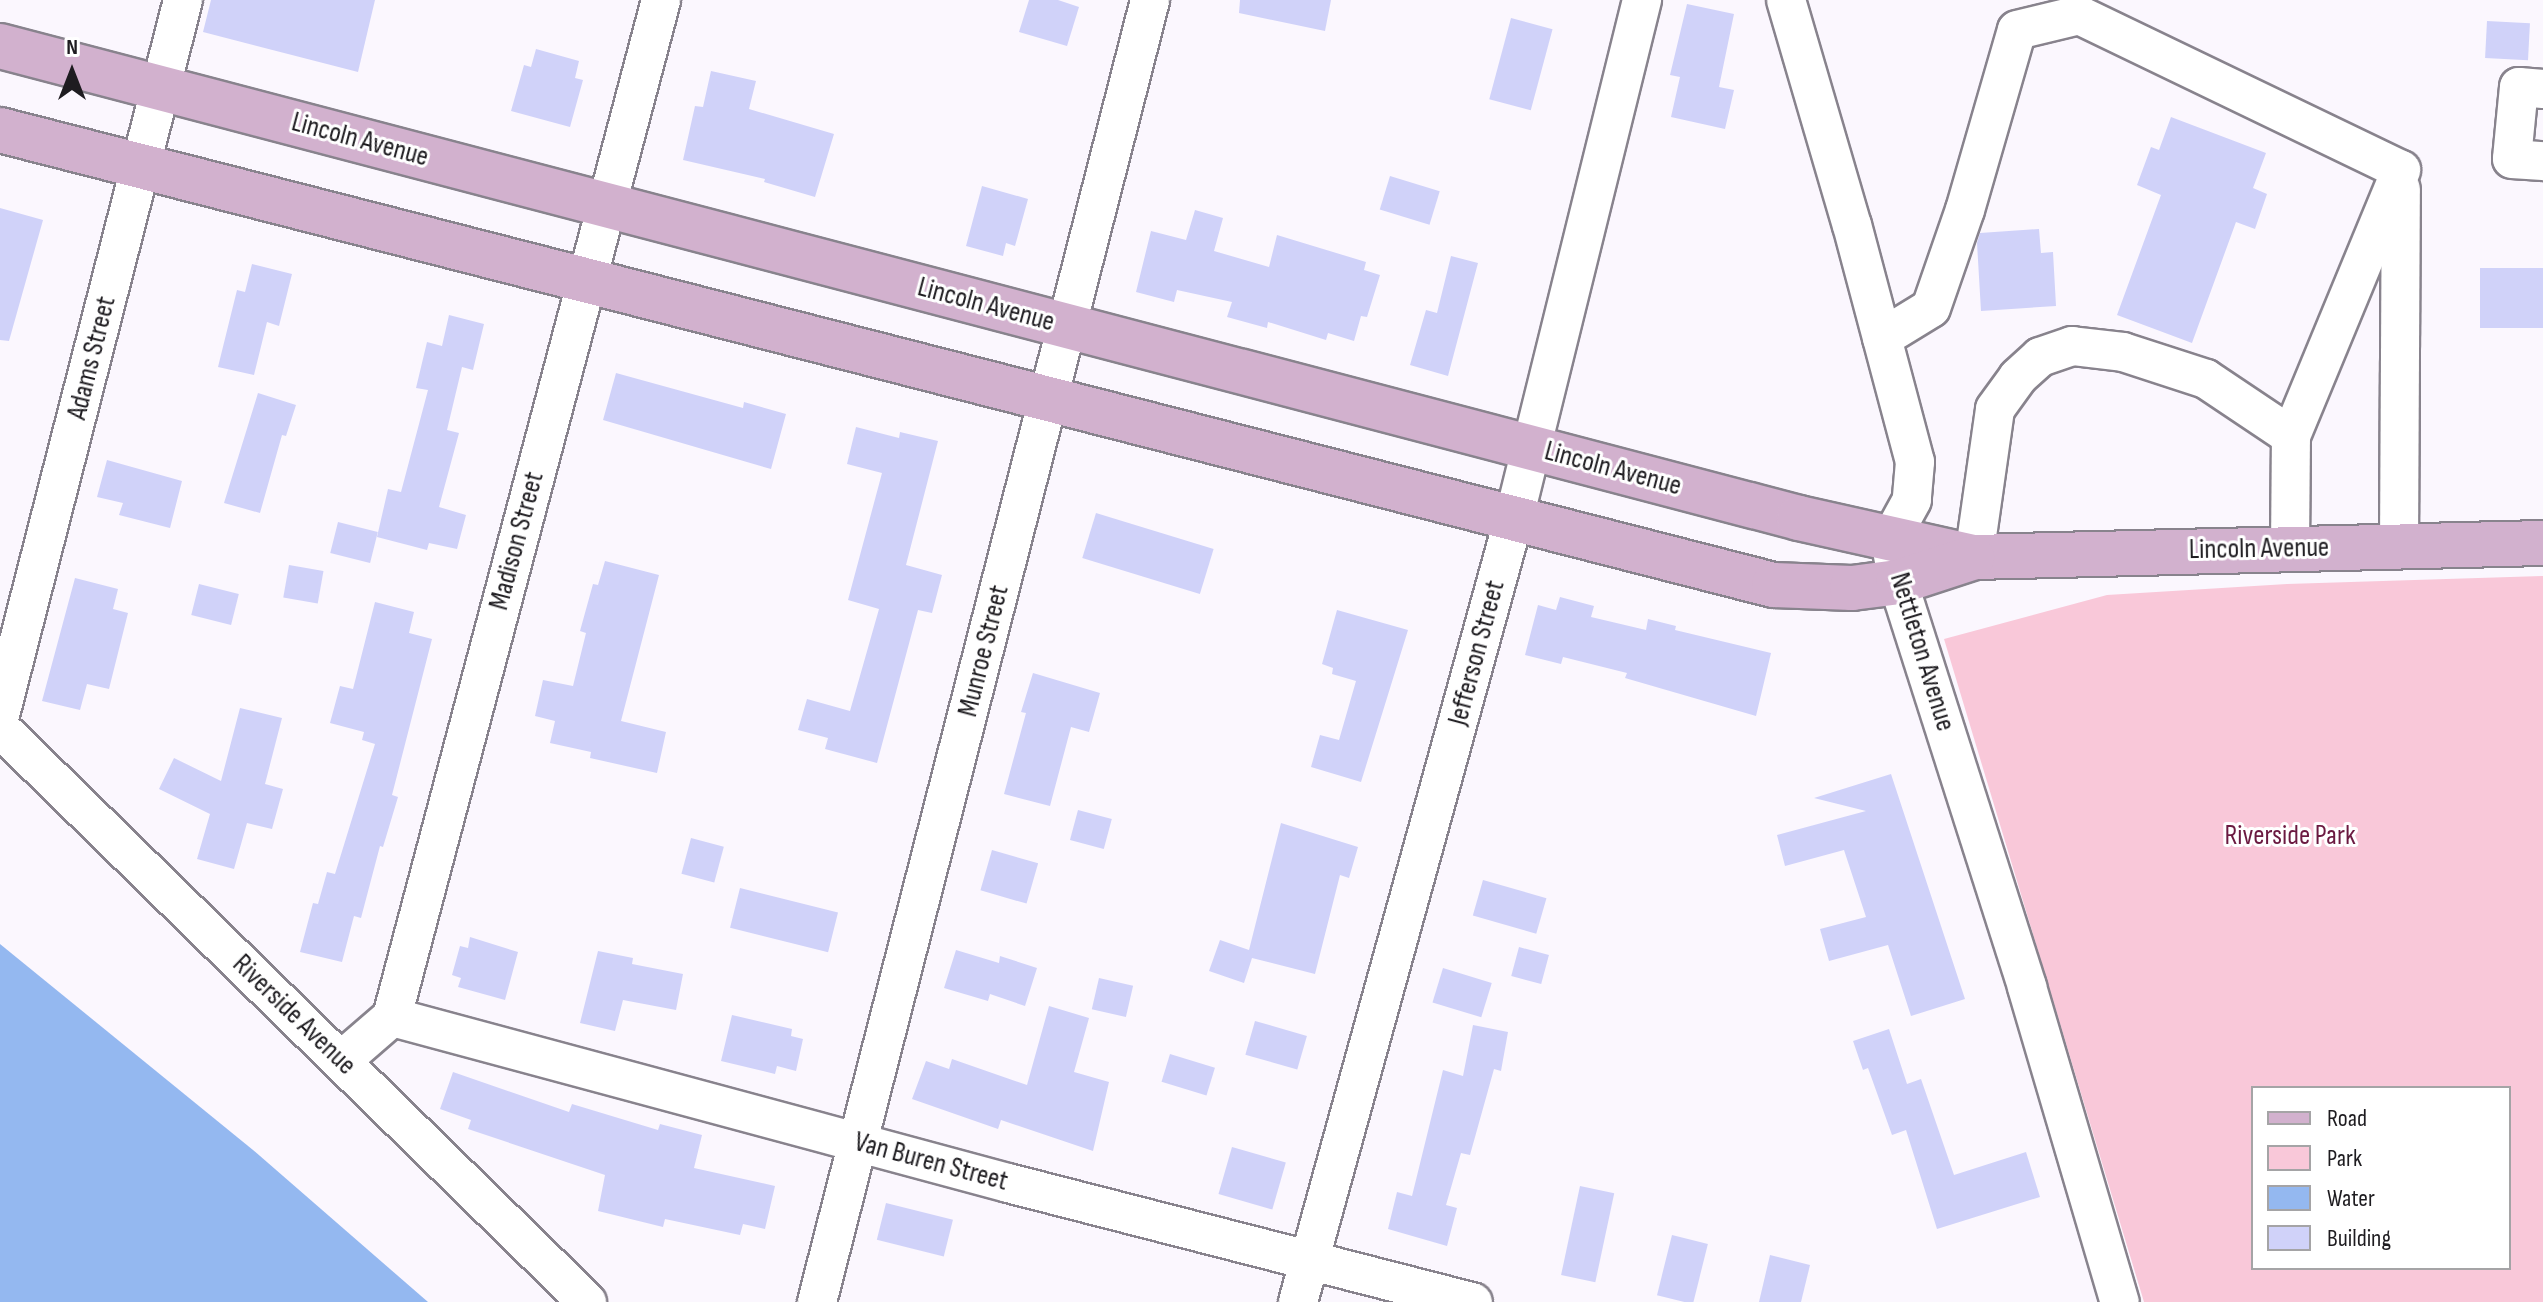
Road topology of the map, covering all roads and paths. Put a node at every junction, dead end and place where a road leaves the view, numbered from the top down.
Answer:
1 (183, 0) edge
2 (661, 0) edge
3 (1150, 0) edge
4 (1642, 0) edge
5 (1786, 0) edge
6 (0, 46) edge
7 (161, 88) junction
8 (2543, 89) edge
9 (0, 130) edge
10 (2543, 161) edge
11 (141, 166) junction
12 (2401, 170) junction
13 (606, 205) junction
14 (586, 280) junction
15 (1067, 326) junction
16 (1882, 338) junction
17 (1048, 399) junction
18 (2291, 436) junction
19 (1531, 448) junction
20 (1514, 518) junction
21 (2543, 543) edge
22 (2399, 546) junction
23 (2290, 548) junction
24 (1974, 557) junction
25 (1894, 561) junction
26 (0, 715) edge
27 (0, 728) edge
28 (392, 1017) junction
29 (341, 1061) junction
30 (858, 1143) junction
31 (1310, 1260) junction
32 (587, 1302) edge
33 (817, 1302) edge
34 (1298, 1302) edge
35 (1473, 1302) edge
36 (2120, 1302) edge

1 - 7 street, Adams Street
2 - 13 street, Madison Street
3 - 15 street, Munroe Street
4 - 19 street, Jefferson Street
5 - 16 street, Nettleton Avenue
6 - 7 main road, Lincoln Avenue
7 - 11 street, Adams Street
7 - 13 main road, Lincoln Avenue
8 - 10 street
9 - 11 main road, Lincoln Avenue
11 - 14 main road, Lincoln Avenue
11 - 26 street, Adams Street
12 - 16 street
12 - 18 street
12 - 22 street
13 - 14 street, Madison Street
13 - 15 main road, Lincoln Avenue
14 - 17 main road, Lincoln Avenue
14 - 28 street, Madison Street
15 - 17 street, Munroe Street
15 - 19 main road, Lincoln Avenue
16 - 25 street, Nettleton Avenue
17 - 20 main road, Lincoln Avenue
17 - 30 street, Munroe Street
18 - 23 street
18 - 24 street
19 - 20 street, Jefferson Street
19 - 25 main road, Lincoln Avenue
20 - 25 main road, Lincoln Avenue
20 - 31 street, Jefferson Street
21 - 22 main road, Lincoln Avenue
22 - 23 main road, Lincoln Avenue
23 - 24 main road, Lincoln Avenue
24 - 25 main road, Lincoln Avenue
25 - 36 street, Nettleton Avenue
27 - 29 street, Riverside Avenue
28 - 29 street
28 - 30 street, Van Buren Street
29 - 32 street, Riverside Avenue
30 - 31 street, Van Buren Street
30 - 33 street, Munroe Street
31 - 34 street, Jefferson Street
31 - 35 street, Van Buren Street

